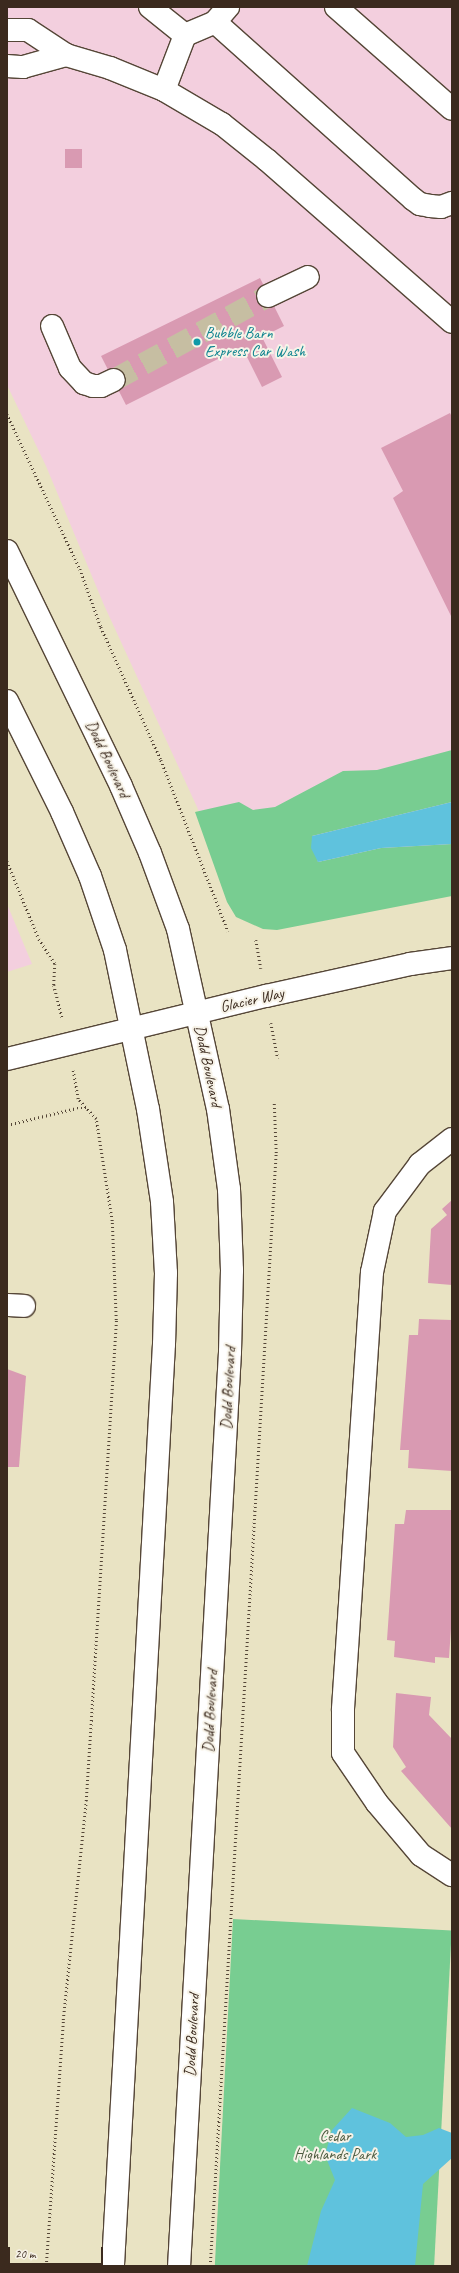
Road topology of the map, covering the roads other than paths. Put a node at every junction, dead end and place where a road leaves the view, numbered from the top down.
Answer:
1 (150, 7) edge
2 (336, 7) edge
3 (221, 14) edge
4 (7, 30) edge
5 (185, 35) junction
6 (66, 55) junction
7 (7, 66) edge
8 (164, 90) junction
9 (452, 109) edge
10 (452, 203) edge
11 (308, 277) dead end
12 (268, 296) tunnel mouth
13 (452, 322) edge
14 (52, 326) dead end
15 (114, 380) tunnel mouth
16 (7, 551) edge
17 (7, 701) edge
18 (452, 958) edge
19 (197, 1012) junction
20 (132, 1028) junction
21 (7, 1059) edge
22 (452, 1139) edge
23 (452, 1875) edge
24 (113, 2266) edge
25 (179, 2266) edge

1 - 5 street
2 - 9 street
3 - 5 street
3 - 10 street
4 - 6 street
5 - 8 street
6 - 7 street
6 - 8 street
8 - 13 street
11 - 12 street
14 - 15 street
16 - 19 street, Dodd Boulevard
17 - 20 street
18 - 19 street, Glacier Way
19 - 20 street, Glacier Way
19 - 25 street, Dodd Boulevard
20 - 21 street, Glacier Way
20 - 24 street
22 - 23 street

